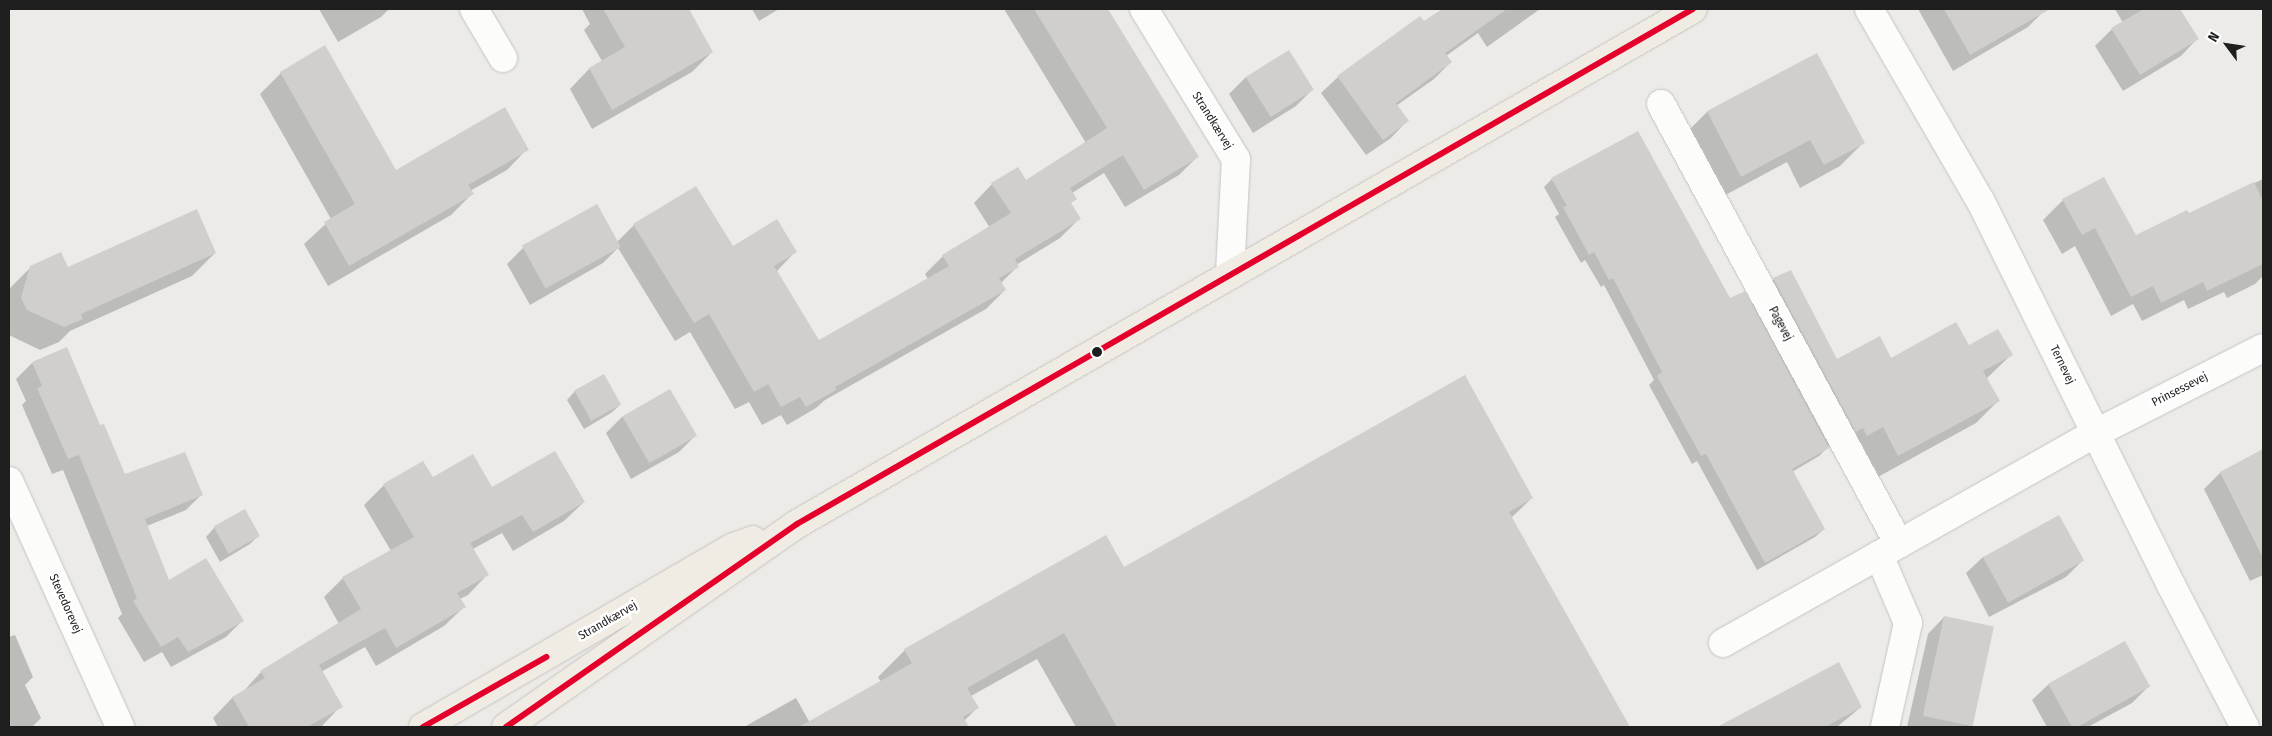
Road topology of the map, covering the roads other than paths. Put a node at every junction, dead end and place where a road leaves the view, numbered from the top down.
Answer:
1 (474, 9) edge
2 (1144, 9) edge
3 (1694, 9) edge
4 (1870, 9) edge
5 (503, 58) dead end
6 (1661, 104) dead end
7 (1230, 275) junction
8 (2263, 348) edge
9 (2096, 433) junction
10 (9, 481) edge
11 (797, 524) junction
12 (1889, 549) junction
13 (1723, 643) dead end
14 (120, 727) edge
15 (423, 727) edge
16 (506, 727) edge
17 (1885, 727) edge
18 (2245, 727) edge

1 - 5 street
2 - 7 street, Strandkærvej
3 - 7 main road, Strandkærvej
4 - 9 street, Ternevej
6 - 12 street, Pagevej
7 - 11 main road, Strandkærvej
8 - 9 street, Prinsessevej
9 - 12 street
9 - 18 street, Ternevej
10 - 14 street, Stevedorevej
11 - 15 main road, Strandkærvej
11 - 16 main road, Strandkærvej
12 - 13 street
12 - 17 street, Pagevej

